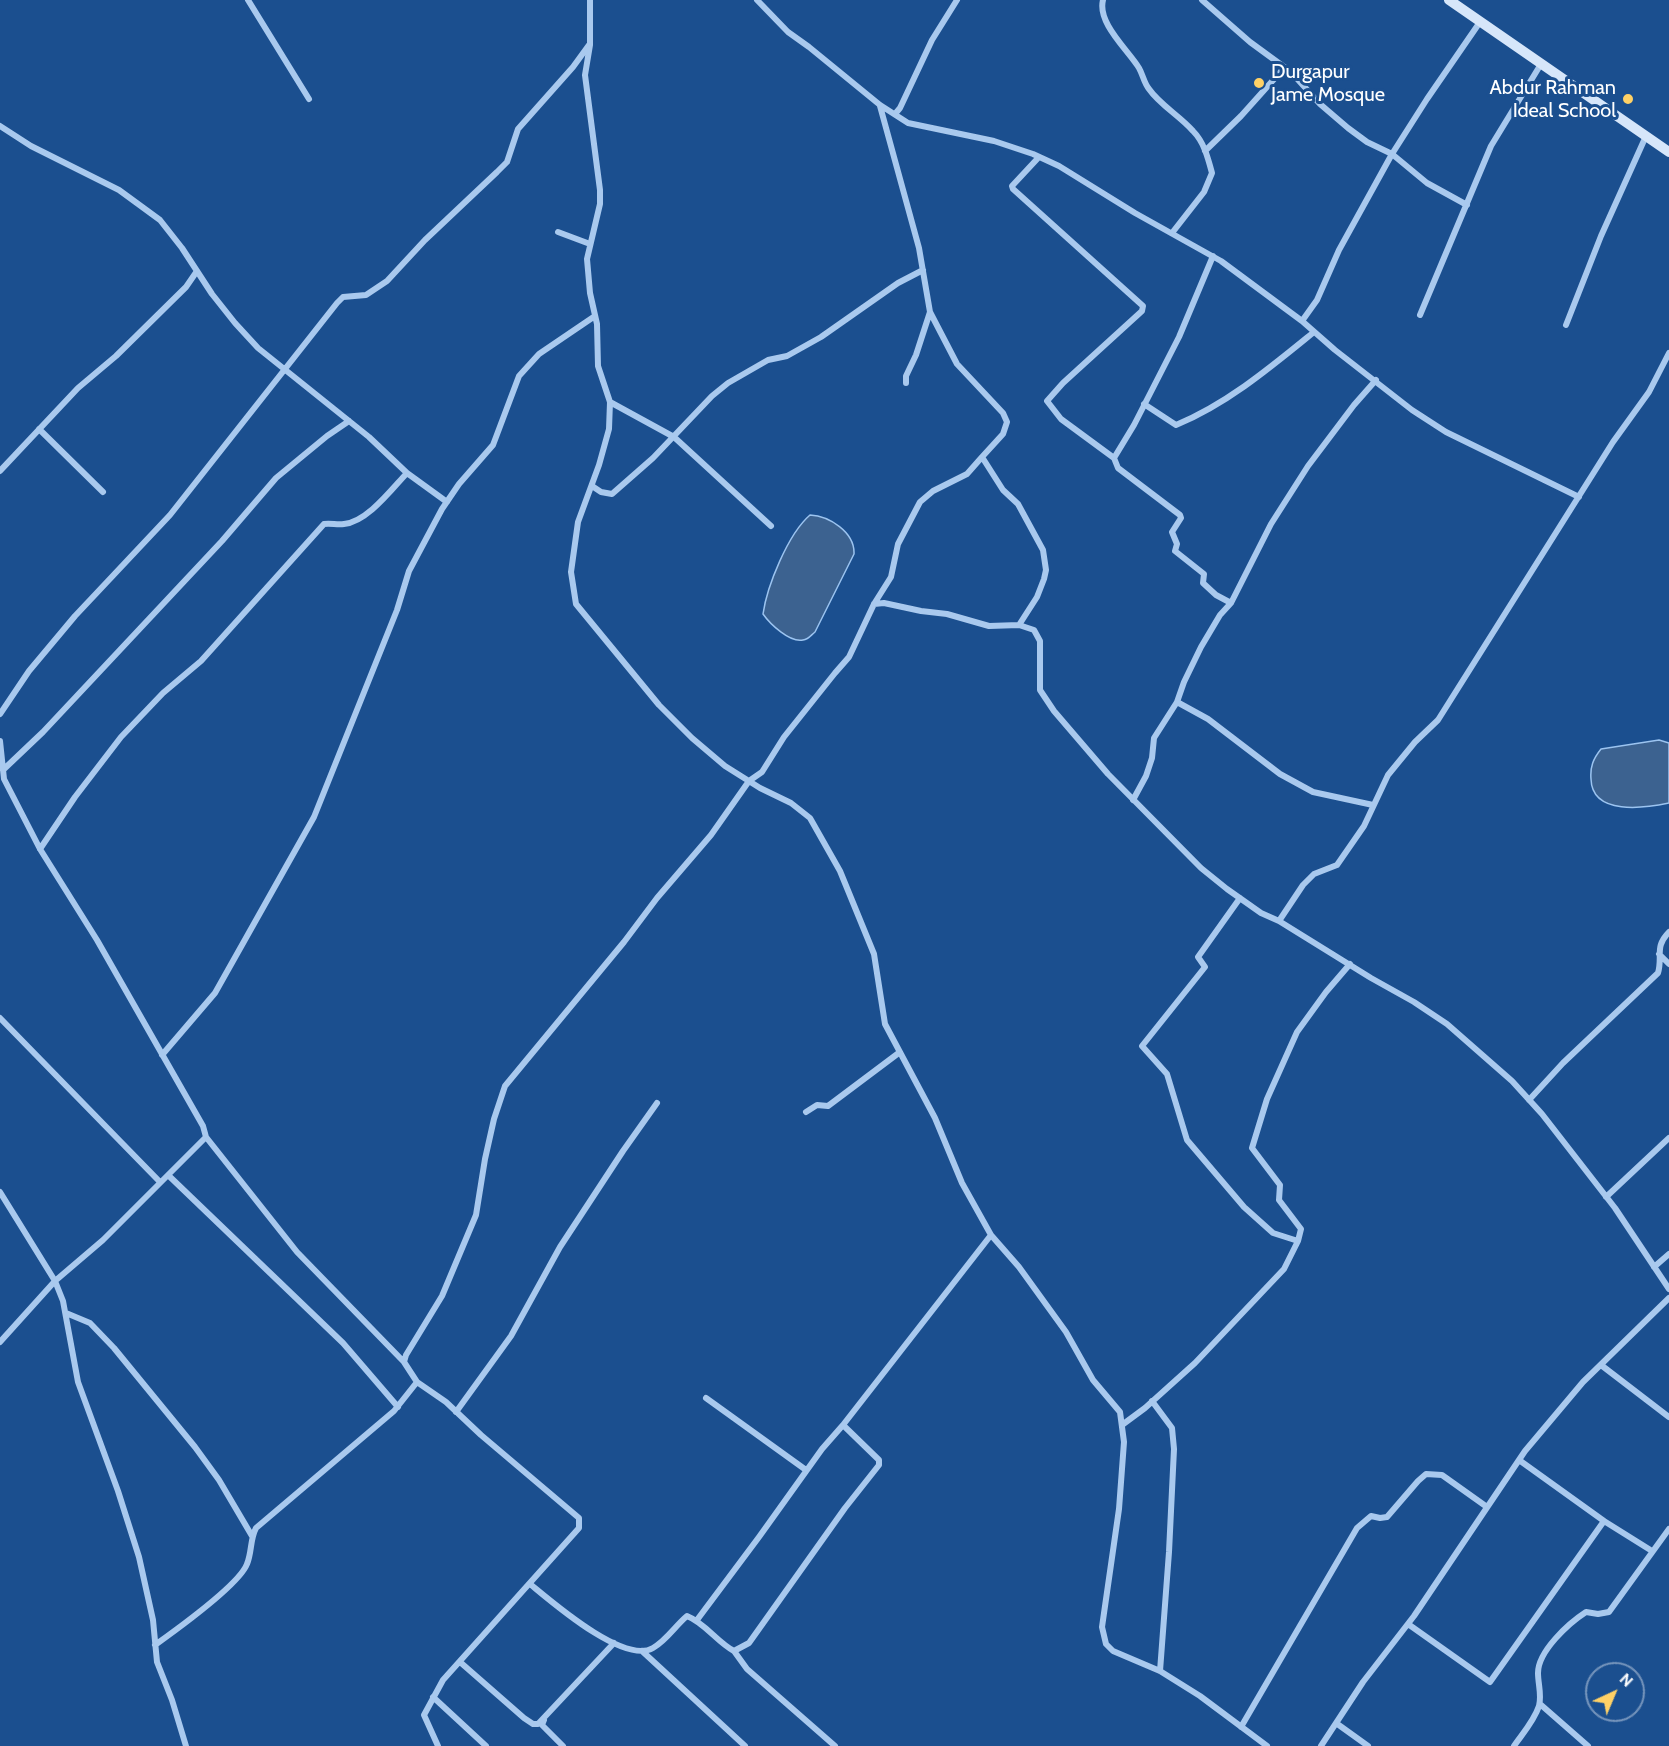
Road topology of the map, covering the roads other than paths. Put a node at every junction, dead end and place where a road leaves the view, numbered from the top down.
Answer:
1 (248, 0) edge
2 (590, 0) edge
3 (758, 0) edge
4 (957, 0) edge
5 (1103, 0) edge
6 (1202, 0) edge
7 (1449, 0) edge
8 (1480, 22) junction
9 (590, 45) junction
10 (1541, 64) junction
11 (1284, 68) junction
12 (309, 99) dead end
13 (880, 105) junction
14 (895, 114) junction
15 (0, 126) edge
16 (1646, 136) junction
17 (1206, 151) junction
18 (1669, 152) edge
19 (1392, 154) junction
20 (1039, 157) junction
21 (1467, 205) junction
22 (558, 232) dead end
23 (1172, 233) junction
24 (590, 244) junction
25 (1213, 256) junction
26 (923, 270) junction
27 (197, 271) junction
28 (930, 312) junction
29 (1420, 315) dead end
30 (595, 316) junction
31 (1302, 321) junction
32 (1566, 325) dead end
33 (1314, 332) junction
34 (1669, 353) edge
35 (284, 368) junction
36 (1376, 380) junction
37 (906, 383) dead end
38 (610, 402) junction
39 (1144, 404) junction
40 (349, 421) junction
41 (39, 429) junction
42 (674, 437) junction
43 (982, 458) junction
44 (1114, 458) junction
45 (0, 471) edge
46 (407, 473) junction
47 (592, 486) junction
48 (104, 492) dead end
49 (1579, 496) junction
50 (447, 502) junction
51 (771, 526) dead end
52 (1231, 603) junction
53 (874, 604) junction
54 (1019, 625) junction
55 (1177, 702) junction
56 (0, 714) edge
57 (0, 741) edge
58 (3, 770) junction
59 (749, 781) junction
60 (1133, 800) junction
61 (1373, 805) junction
62 (40, 849) junction
63 (1240, 898) junction
64 (1279, 921) junction
65 (1669, 932) edge
66 (1659, 953) junction
67 (1350, 964) junction
68 (1669, 964) edge
69 (0, 1018) edge
70 (900, 1052) junction
71 (162, 1054) junction
72 (1529, 1100) junction
73 (657, 1103) dead end
74 (806, 1112) dead end
75 (206, 1137) junction
76 (1669, 1138) edge
77 (168, 1175) junction
78 (160, 1182) junction
79 (0, 1192) edge
80 (1606, 1197) junction
81 (991, 1235) junction
82 (1298, 1241) junction
83 (1669, 1254) edge
84 (1654, 1267) junction
85 (55, 1281) junction
86 (1669, 1289) edge
87 (1669, 1298) edge
88 (66, 1313) junction
89 (0, 1342) edge
90 (404, 1362) junction
91 (1601, 1365) junction
92 (417, 1382) junction
93 (706, 1398) dead end
94 (1152, 1401) junction
95 (398, 1407) junction
96 (456, 1412) junction
97 (1669, 1417) edge
98 (843, 1425) junction
99 (1122, 1425) junction
100 (1519, 1460) junction
101 (806, 1470) junction
102 (1487, 1507) junction
103 (1604, 1521) junction
104 (1669, 1529) edge
105 (252, 1536) junction
106 (1652, 1551) junction
107 (531, 1584) junction
108 (697, 1620) junction
109 (1408, 1624) junction
110 (614, 1643) junction
111 (155, 1645) junction
112 (642, 1651) junction
113 (734, 1651) junction
114 (460, 1662) junction
115 (1160, 1671) junction
116 (433, 1697) junction
117 (1540, 1704) junction
118 (544, 1719) junction
119 (1336, 1723) junction
120 (1242, 1727) junction
121 (186, 1746) edge
122 (438, 1746) edge
123 (486, 1746) edge
124 (563, 1746) edge
125 (745, 1746) edge
126 (835, 1746) edge
127 (1267, 1746) edge
128 (1321, 1746) edge
129 (1368, 1746) edge
130 (1514, 1746) edge
131 (1588, 1746) edge

1 - 12 street
2 - 9 street
3 - 13 street
4 - 14 street
5 - 17 street
6 - 11 street
7 - 8 main road
8 - 10 main road
8 - 19 street
9 - 24 street
9 - 35 street
10 - 16 main road
10 - 21 street
11 - 17 street
11 - 19 street
13 - 14 street
13 - 26 street
14 - 20 street
15 - 27 street
16 - 18 main road
16 - 32 street
17 - 23 street
19 - 21 street
19 - 31 street
20 - 23 street
20 - 44 street
21 - 29 street
22 - 24 street
23 - 25 street
24 - 30 street
25 - 31 street
25 - 39 street
26 - 28 street
26 - 42 street
27 - 35 street
27 - 41 street
28 - 37 street
28 - 43 street
30 - 38 street
30 - 50 street
31 - 33 street
33 - 36 street
33 - 39 street
34 - 49 street
35 - 40 street
35 - 56 street
36 - 49 street
36 - 52 street
38 - 42 street
38 - 47 street
39 - 44 street
40 - 46 street
40 - 58 street
41 - 45 street
41 - 48 street
42 - 47 street
42 - 51 street
43 - 53 street
43 - 54 street
44 - 52 street
46 - 50 street
46 - 62 street
47 - 59 street
49 - 61 street
50 - 71 street
52 - 55 street
53 - 54 street
53 - 59 street
54 - 60 street
55 - 60 street
55 - 61 street
57 - 58 street
58 - 62 street
59 - 70 street
59 - 90 street
60 - 63 street
61 - 64 street
62 - 71 street
63 - 64 street
63 - 82 street
64 - 67 street
65 - 66 street
66 - 68 street
66 - 72 street
67 - 72 street
67 - 82 street
69 - 78 street
70 - 74 street
70 - 81 street
71 - 75 street
72 - 80 street
73 - 96 street
75 - 77 street
75 - 90 street
76 - 80 street
77 - 78 street
77 - 95 street
78 - 85 street
79 - 85 street
80 - 84 street
81 - 98 street
81 - 99 street
82 - 94 street
83 - 84 street
84 - 86 street
85 - 88 street
85 - 89 street
87 - 91 street
88 - 105 street
88 - 111 street
90 - 92 street
91 - 97 street
91 - 100 street
92 - 95 street
92 - 96 street
93 - 101 street
94 - 99 street
94 - 115 street
95 - 105 street
96 - 107 street
98 - 101 street
98 - 113 street
99 - 115 street
100 - 102 street
100 - 103 street
101 - 108 street
102 - 109 street
102 - 120 street
103 - 106 street
103 - 109 street
104 - 106 street
105 - 111 street
106 - 117 street
107 - 110 street
107 - 114 street
108 - 112 street
108 - 113 street
109 - 119 street
110 - 112 street
110 - 118 street
111 - 121 street
112 - 125 street
113 - 126 street
114 - 116 street
114 - 118 street
115 - 120 street
116 - 122 street
116 - 123 street
117 - 130 street
117 - 131 street
118 - 124 street
119 - 128 street
119 - 129 street
120 - 127 street

